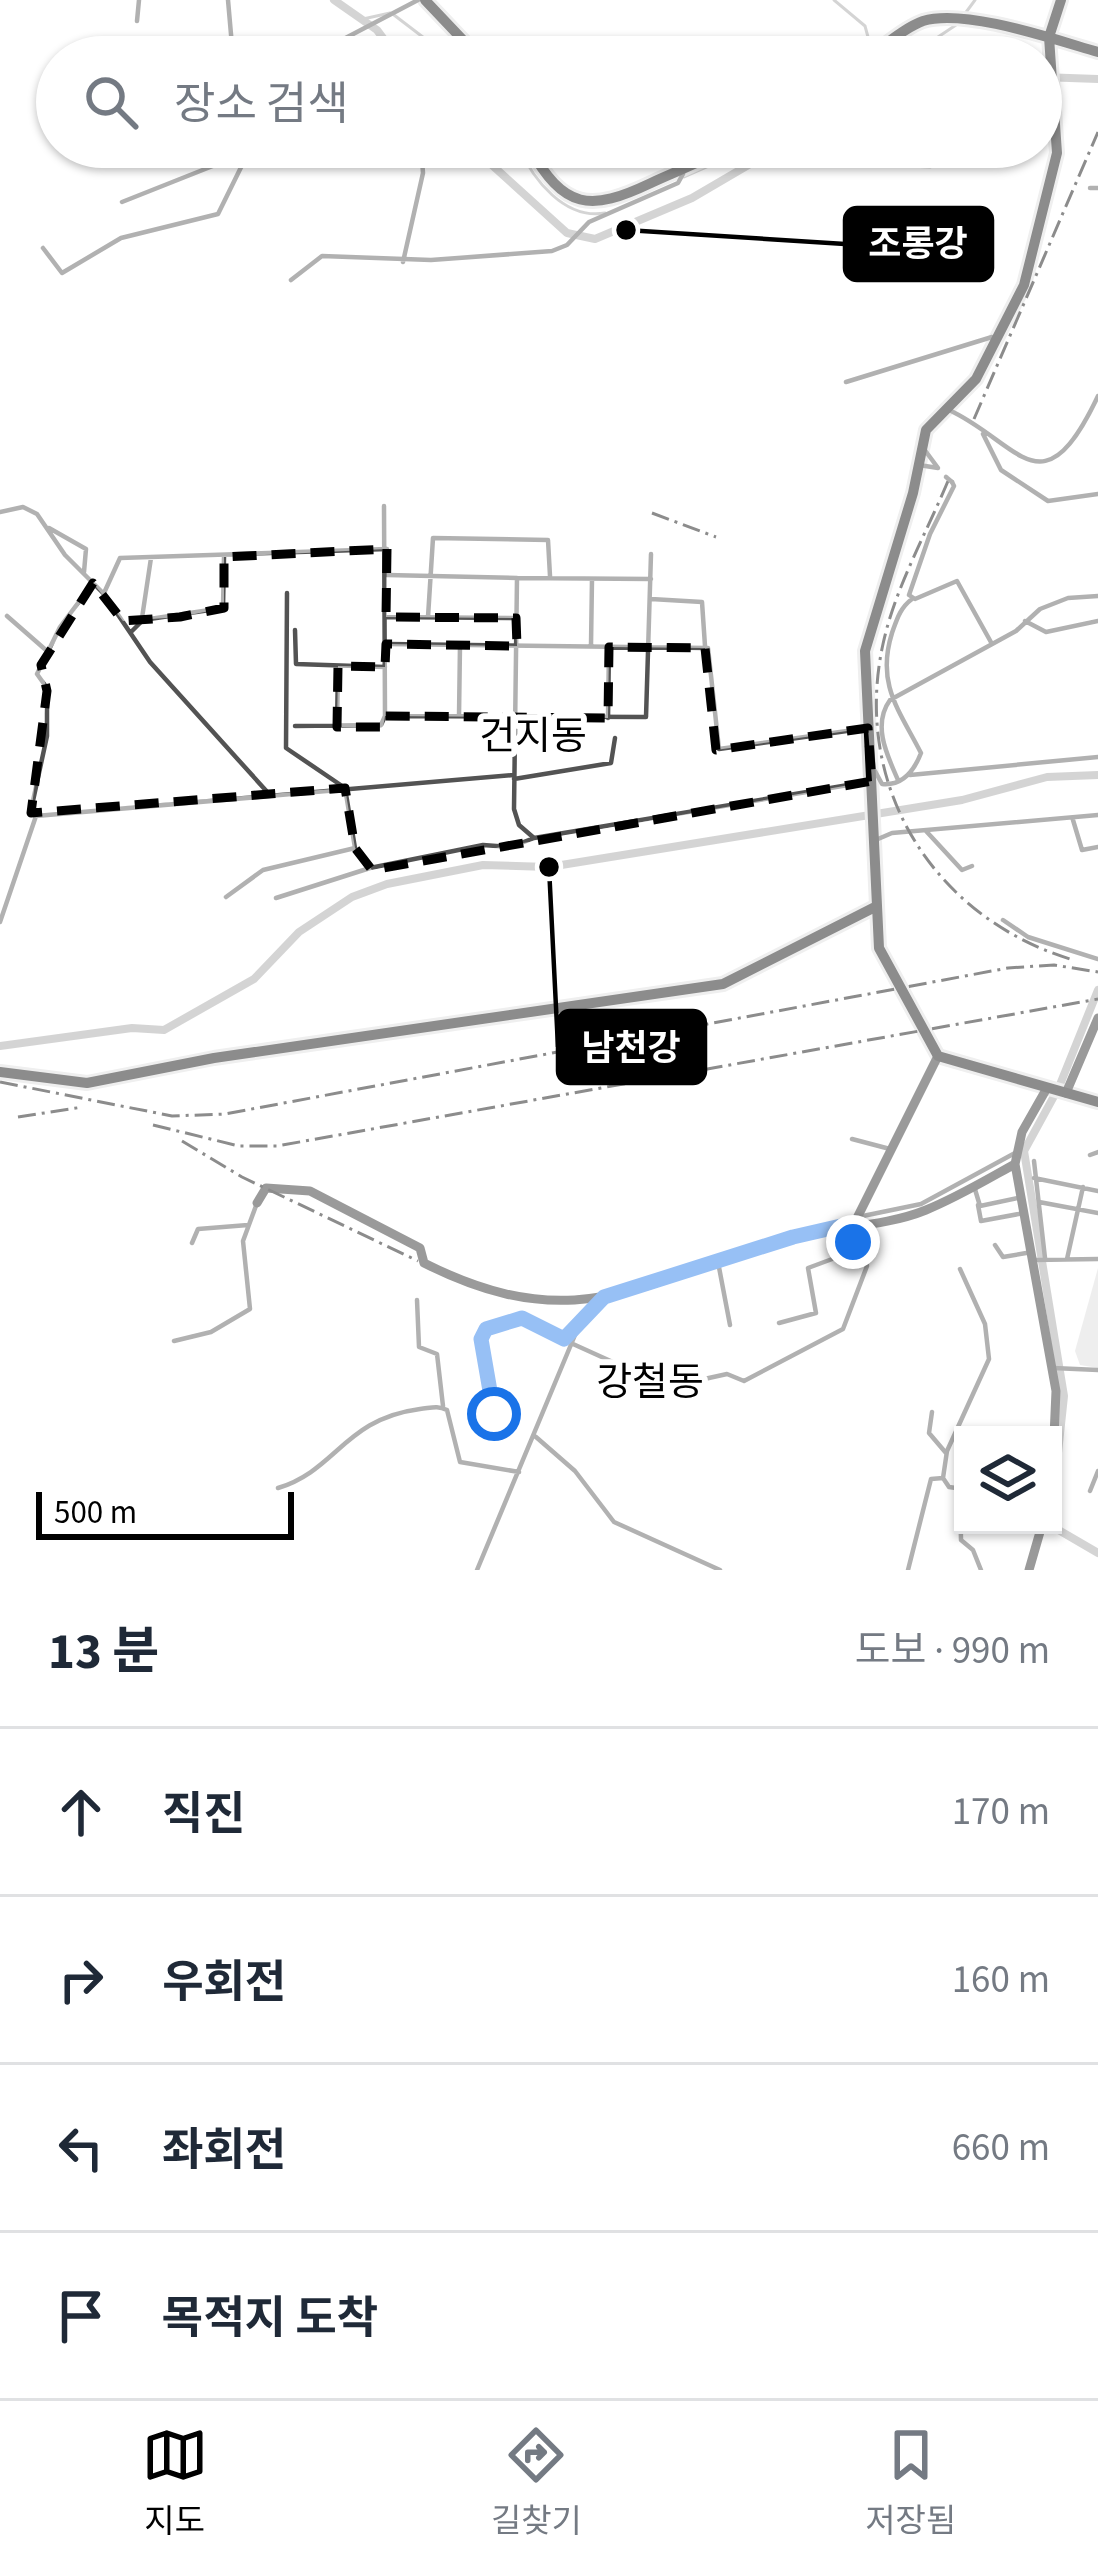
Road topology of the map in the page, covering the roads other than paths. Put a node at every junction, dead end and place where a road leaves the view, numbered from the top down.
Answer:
1 (140, 0) edge
2 (227, 0) edge
3 (422, 0) edge
4 (1060, 0) edge
5 (137, 21) dead end
6 (231, 36) edge
7 (350, 36) edge
8 (458, 36) edge
9 (899, 36) edge
10 (1043, 36) edge
11 (1049, 36) edge
12 (1062, 41) edge
13 (1098, 52) edge
14 (206, 168) edge
15 (241, 168) edge
16 (423, 168) edge
17 (545, 168) edge
18 (1053, 168) edge
19 (684, 169) joint
20 (122, 202) dead end
21 (43, 248) dead end
22 (403, 259) junction
23 (291, 280) dead end
24 (997, 340) junction
25 (846, 382) dead end
26 (1098, 396) edge
27 (944, 408) junction
28 (980, 429) junction
29 (922, 447) junction
30 (919, 465) junction
31 (938, 467) junction
32 (1098, 494) edge
33 (384, 506) dead end
34 (0, 512) edge
35 (41, 519) junction
36 (387, 549) junction
37 (651, 554) dead end
38 (224, 557) junction
39 (151, 558) junction
40 (84, 573) junction
41 (387, 575) junction
42 (429, 576) junction
43 (550, 577) junction
44 (517, 578) junction
45 (592, 579) junction
46 (651, 579) junction
47 (92, 583) junction
48 (286, 593) dead end
49 (104, 594) junction
50 (1098, 596) edge
51 (651, 599) junction
52 (912, 599) junction
53 (7, 616) dead end
54 (386, 616) junction
55 (428, 617) junction
56 (516, 618) junction
57 (143, 620) junction
58 (1025, 621) junction
59 (1098, 621) edge
60 (296, 630) dead end
61 (131, 632) junction
62 (386, 644) junction
63 (992, 644) junction
64 (460, 645) junction
65 (517, 646) junction
66 (591, 646) junction
67 (609, 647) junction
68 (650, 647) junction
69 (705, 648) junction
70 (47, 651) junction
71 (338, 666) junction
72 (385, 667) junction
73 (890, 700) junction
74 (385, 716) junction
75 (459, 716) junction
76 (515, 716) junction
77 (608, 718) junction
78 (295, 726) dead end
79 (337, 727) junction
80 (868, 728) junction
81 (615, 738) dead end
82 (1098, 757) edge
83 (871, 760) junction
84 (910, 775) junction
85 (514, 777) junction
86 (898, 780) junction
87 (872, 785) junction
88 (345, 788) junction
89 (270, 795) junction
90 (1098, 814) edge
91 (36, 816) junction
92 (1073, 820) junction
93 (926, 831) junction
94 (534, 838) junction
95 (873, 838) junction
96 (1098, 847) edge
97 (355, 848) junction
98 (972, 866) dead end
99 (370, 868) junction
100 (226, 897) dead end
101 (276, 898) dead end
102 (875, 907) junction
103 (859, 915) junction
104 (1004, 920) dead end
105 (0, 922) edge
106 (876, 923) junction
107 (1098, 959) edge
108 (1098, 1018) edge
109 (938, 1056) junction
110 (0, 1072) edge
111 (1051, 1089) junction
112 (1098, 1102) edge
113 (852, 1139) dead end
114 (890, 1149) junction
115 (1015, 1159) junction
116 (1034, 1162) dead end
117 (1034, 1178) junction
118 (974, 1186) junction
119 (1083, 1187) junction
120 (1098, 1191) edge
121 (953, 1192) junction
122 (1021, 1198) junction
123 (256, 1203) joint
124 (1036, 1203) junction
125 (978, 1205) junction
126 (1078, 1208) junction
127 (1024, 1213) junction
128 (1098, 1213) edge
129 (858, 1221) junction
130 (248, 1225) junction
131 (193, 1244) dead end
132 (995, 1245) dead end
133 (1037, 1257) junction
134 (1098, 1258) edge
135 (1067, 1259) junction
136 (718, 1262) junction
137 (960, 1269) dead end
138 (604, 1297) junction
139 (417, 1300) dead end
140 (580, 1323) junction
141 (779, 1323) dead end
142 (730, 1325) dead end
143 (174, 1342) dead end
144 (573, 1344) junction
145 (1057, 1368) junction
146 (1098, 1370) edge
147 (444, 1407) junction
148 (932, 1412) dead end
149 (494, 1414) dead end
150 (1056, 1426) edge
151 (536, 1437) junction
152 (946, 1453) junction
153 (1098, 1471) edge
154 (519, 1472) junction
155 (943, 1478) junction
156 (278, 1488) dead end
157 (954, 1488) edge
158 (1090, 1491) dead end
159 (960, 1534) edge
160 (1039, 1534) edge
161 (477, 1570) edge
162 (720, 1570) edge
163 (908, 1570) edge
164 (981, 1570) edge
165 (1029, 1570) edge

1 - 5 street
2 - 6 street
3 - 7 street
3 - 8 main road
4 - 11 main road
9 - 10 main road
12 - 13 main road
14 - 20 street
15 - 21 street
16 - 22 street
17 - 19 main road
18 - 24 main road
19 - 22 street
22 - 23 street
24 - 25 street
24 - 27 main road
26 - 28 street
27 - 28 street
27 - 29 main road
28 - 32 street
29 - 30 main road
29 - 31 street
30 - 31 street
30 - 80 main road
31 - 52 street
33 - 36 street
34 - 35 street
35 - 40 street
35 - 40 street
36 - 38 street
36 - 41 street
37 - 46 street
38 - 39 street
38 - 57 street
39 - 49 street
39 - 57 street
40 - 47 street
41 - 42 street
41 - 54 street
42 - 43 street
42 - 44 street
42 - 55 street
43 - 44 street
43 - 45 street
44 - 56 street
45 - 46 street
45 - 66 street
46 - 51 street
47 - 49 street
47 - 70 street
48 - 88 street
49 - 61 street
50 - 58 street
51 - 68 street
51 - 69 street
52 - 63 street
52 - 73 street
53 - 70 street
54 - 55 street
54 - 62 street
55 - 56 street
56 - 65 street
57 - 61 street
58 - 59 street
58 - 63 street
60 - 71 street
61 - 89 street
62 - 64 street
62 - 72 street
63 - 73 street
64 - 65 street
64 - 75 street
65 - 66 street
65 - 76 street
66 - 67 street
67 - 68 street
67 - 77 street
68 - 69 street
68 - 77 street
69 - 80 street
70 - 91 street
71 - 72 street
71 - 79 street
72 - 74 street
73 - 84 street
73 - 86 street
74 - 75 street
74 - 79 street
75 - 76 street
76 - 77 street
76 - 85 street
78 - 79 street
80 - 83 main road
81 - 85 street
82 - 84 street
83 - 86 street
83 - 87 main road
84 - 86 street
85 - 88 street
85 - 94 street
87 - 94 street
87 - 95 main road
88 - 89 street
88 - 97 street
89 - 91 street
90 - 92 street
91 - 105 street
92 - 93 street
92 - 96 street
93 - 95 street
93 - 98 street
94 - 99 street
95 - 102 main road
97 - 99 street
97 - 100 street
99 - 101 street
102 - 103 main road
102 - 106 main road
103 - 106 main road
103 - 110 main road
104 - 107 street
106 - 109 main road
108 - 111 street
109 - 111 main road
109 - 114 street
111 - 112 main road
111 - 115 street
113 - 114 street
114 - 129 street
115 - 118 street
115 - 121 street
115 - 122 street
116 - 117 street
117 - 119 street
117 - 124 street
118 - 121 street
118 - 125 street
119 - 120 street
119 - 126 street
121 - 129 street
122 - 125 street
122 - 127 street
123 - 130 street
123 - 138 street
124 - 126 street
124 - 133 street
125 - 127 street
126 - 128 street
126 - 135 street
127 - 133 street
129 - 136 street
129 - 141 street
129 - 144 street
130 - 131 street
130 - 143 street
132 - 133 street
133 - 135 street
133 - 145 street
134 - 135 street
136 - 138 street
136 - 142 street
137 - 152 street
138 - 140 street
139 - 147 street
140 - 144 street
140 - 149 street
144 - 151 street
145 - 146 street
145 - 150 street
147 - 154 street
147 - 156 street
148 - 152 street
151 - 154 street
151 - 162 street
152 - 155 street
153 - 158 street
154 - 161 street
155 - 157 street
155 - 163 street
159 - 164 street
160 - 165 street

